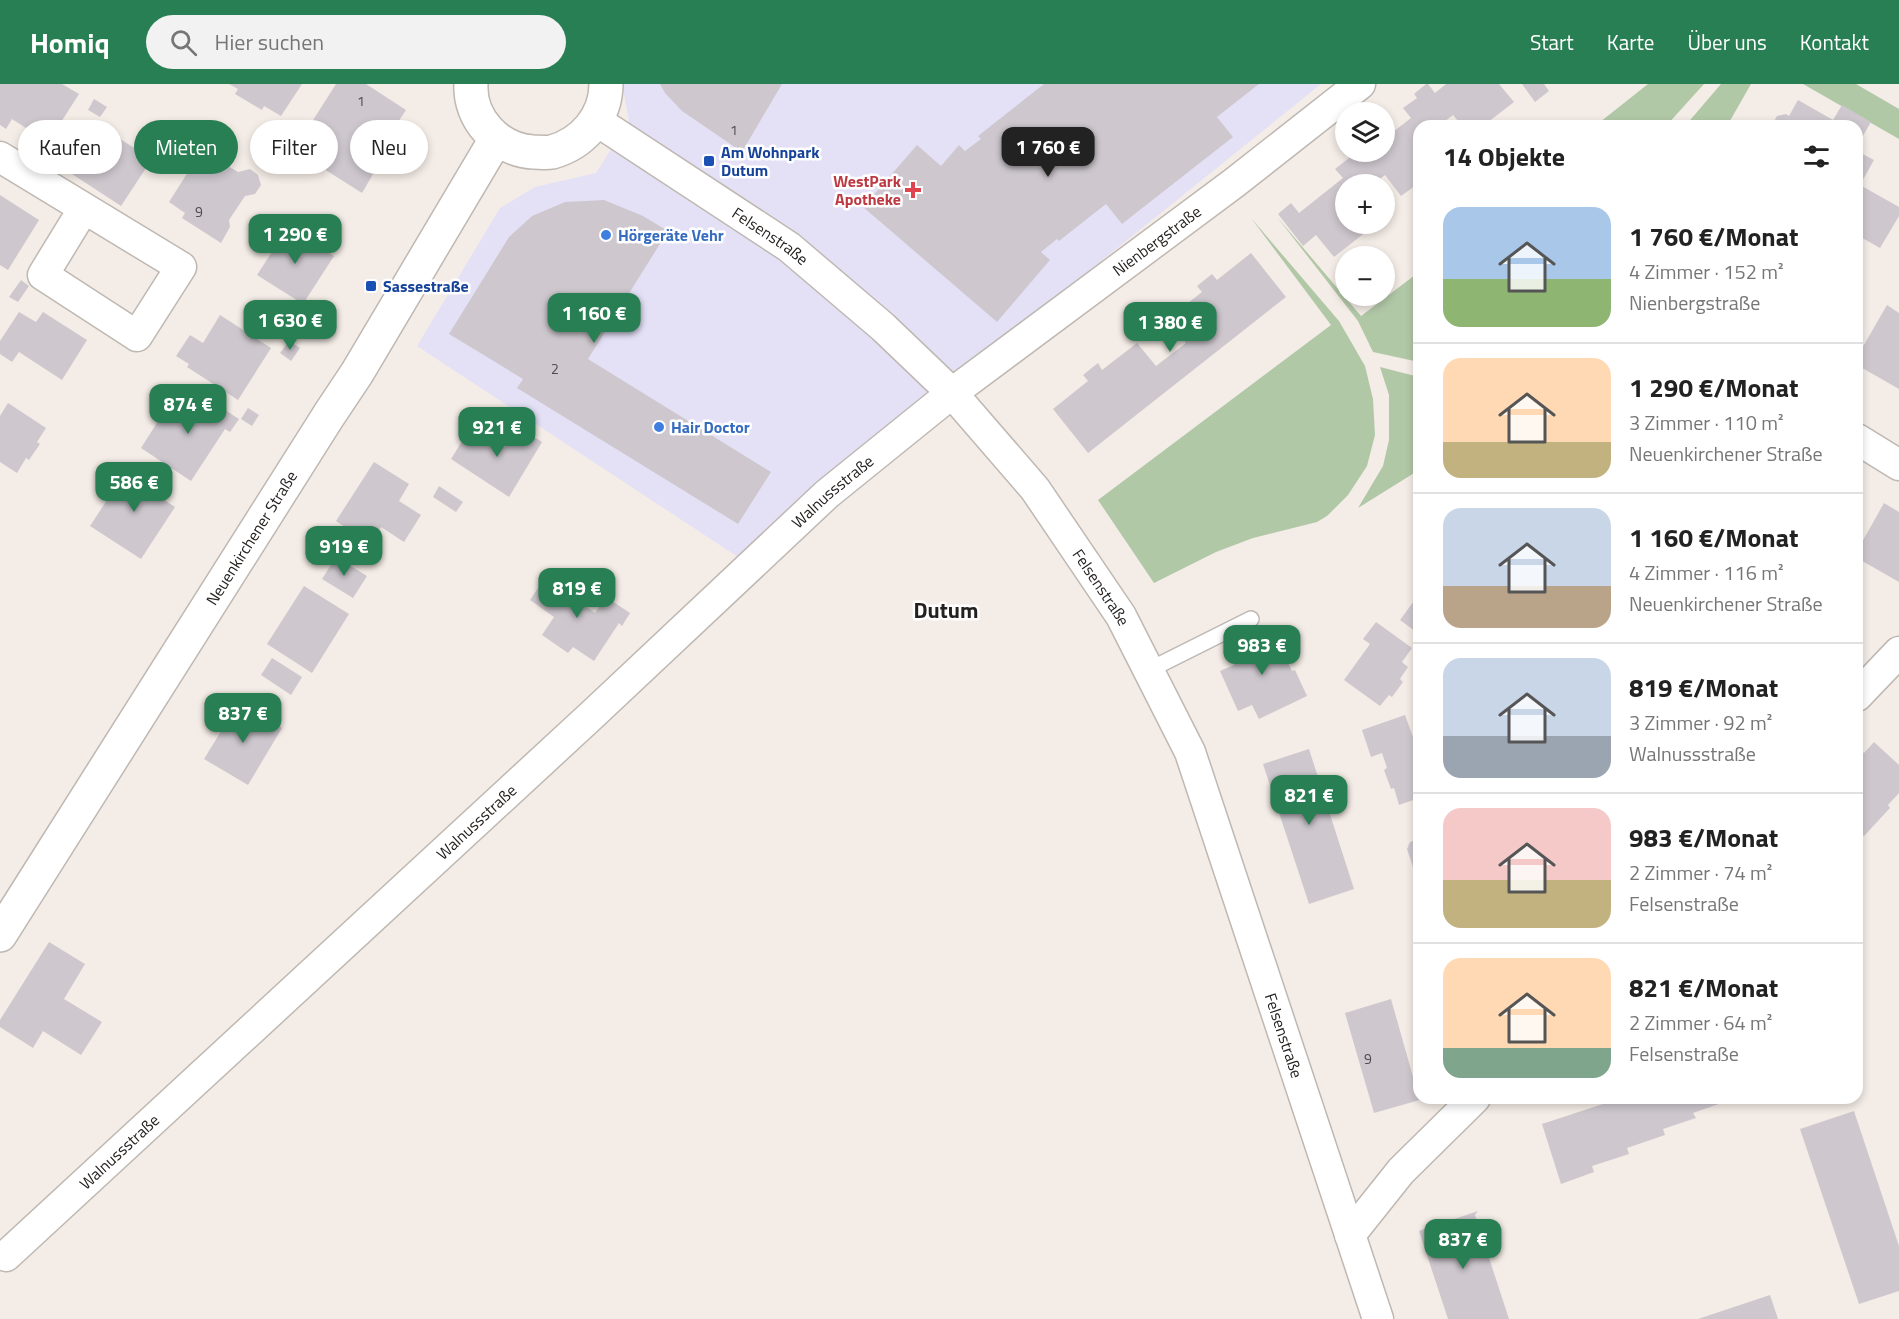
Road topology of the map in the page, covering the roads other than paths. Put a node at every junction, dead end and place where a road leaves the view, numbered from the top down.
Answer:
1 (471, 84) edge
2 (606, 84) edge
3 (1360, 84) edge
4 (597, 121) junction
5 (496, 140) junction
6 (0, 157) edge
7 (84, 208) junction
8 (952, 393) junction
9 (1863, 443) edge
10 (1899, 465) edge
11 (1251, 619) dead end
12 (1899, 652) edge
13 (1149, 670) junction
14 (1863, 690) edge
15 (0, 935) edge
16 (1469, 1104) edge
17 (1350, 1236) junction
18 (6, 1256) dead end
19 (1378, 1319) edge

1 - 5 street
2 - 4 street
3 - 8 street, Nienbergstraße
4 - 5 street
4 - 8 street, Felsenstraße
5 - 15 street, Neuenkirchener Straße
6 - 7 street
7 - 7 street
8 - 13 street, Felsenstraße
8 - 18 street, Walnussstraße
9 - 10 street
11 - 13 lane
12 - 14 street
13 - 17 street, Felsenstraße
16 - 17 street
17 - 19 street, Felsenstraße

